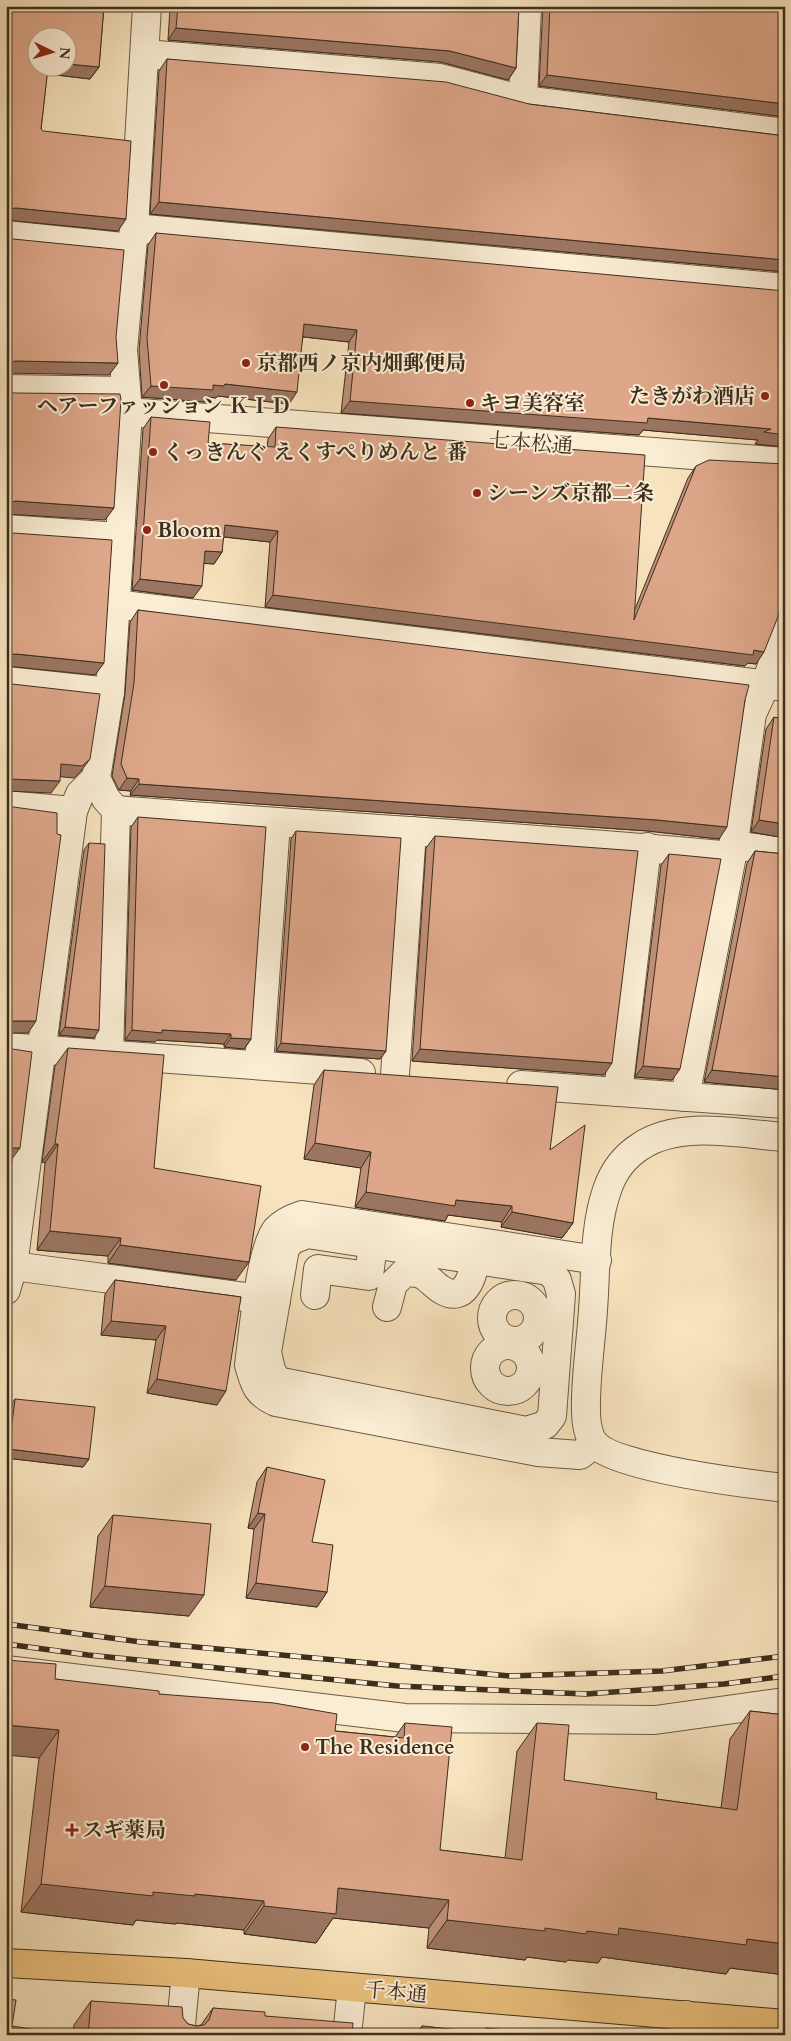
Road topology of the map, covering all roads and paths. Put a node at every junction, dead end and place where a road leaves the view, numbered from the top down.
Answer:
1 (147, 6) edge
2 (527, 6) edge
3 (145, 54) junction
4 (523, 100) junction
5 (785, 133) edge
6 (6, 235) edge
7 (133, 238) junction
8 (785, 288) edge
9 (6, 389) edge
10 (126, 401) junction
11 (785, 462) edge
12 (6, 529) edge
13 (119, 537) junction
14 (115, 604) junction
15 (785, 627) edge
16 (6, 681) edge
17 (775, 686) edge
18 (110, 692) junction
19 (96, 778) junction
20 (6, 805) edge
21 (116, 810) junction
22 (73, 811) junction
23 (276, 823) junction
24 (412, 831) junction
25 (647, 848) junction
26 (732, 851) junction
27 (785, 852) edge
28 (6, 1047) edge
29 (42, 1049) junction
30 (109, 1054) junction
31 (259, 1066) junction
32 (395, 1075) junction
33 (424, 1078) edge
34 (492, 1083) edge
35 (618, 1092) junction
36 (685, 1097) junction
37 (785, 1104) edge
38 (785, 1137) edge
39 (14, 1190) edge
40 (373, 1244) junction
41 (475, 1260) junction
42 (596, 1260) junction
43 (522, 1266) junction
44 (10, 1278) edge
45 (315, 1295) dead end
46 (268, 1300) junction
47 (386, 1307) dead end
48 (496, 1425) junction
49 (594, 1444) junction
50 (785, 1488) edge
51 (6, 1670) edge
52 (785, 1702) edge
53 (6, 1964) edge
54 (186, 1973) junction
55 (352, 1988) junction
56 (785, 2024) edge
57 (685, 2025) edge
58 (180, 2035) edge
59 (348, 2035) edge

1 - 3 street
2 - 4 street
3 - 4 street
3 - 7 street
4 - 5 street
6 - 7 street
7 - 8 street
7 - 10 street
9 - 10 street, 七本松通
10 - 11 street, 七本松通
10 - 13 street
12 - 13 street
13 - 14 street
14 - 17 street
14 - 18 street
15 - 17 street
16 - 18 street
17 - 26 street
18 - 19 street
19 - 21 street
19 - 22 street
20 - 22 street
21 - 23 street
21 - 30 street
22 - 29 street
23 - 24 street
23 - 31 street
24 - 25 street
24 - 32 street
25 - 26 street
25 - 35 street
26 - 27 street
26 - 36 street
28 - 29 street
29 - 30 street
29 - 39 street
30 - 31 street
31 - 32 street
32 - 33 street
34 - 35 street
35 - 36 street
36 - 37 street
38 - 42 street
39 - 44 street
40 - 41 street
40 - 45 street
40 - 46 street
41 - 43 street
41 - 47 street
42 - 46 street
42 - 49 street
43 - 48 street
43 - 48 street
44 - 46 street
46 - 48 street
46 - 49 street
49 - 50 street
51 - 52 street
53 - 54 main road, 千本通
54 - 55 main road, 千本通
54 - 58 street
55 - 57 main road, 千本通
55 - 59 street
56 - 57 main road, 千本通

